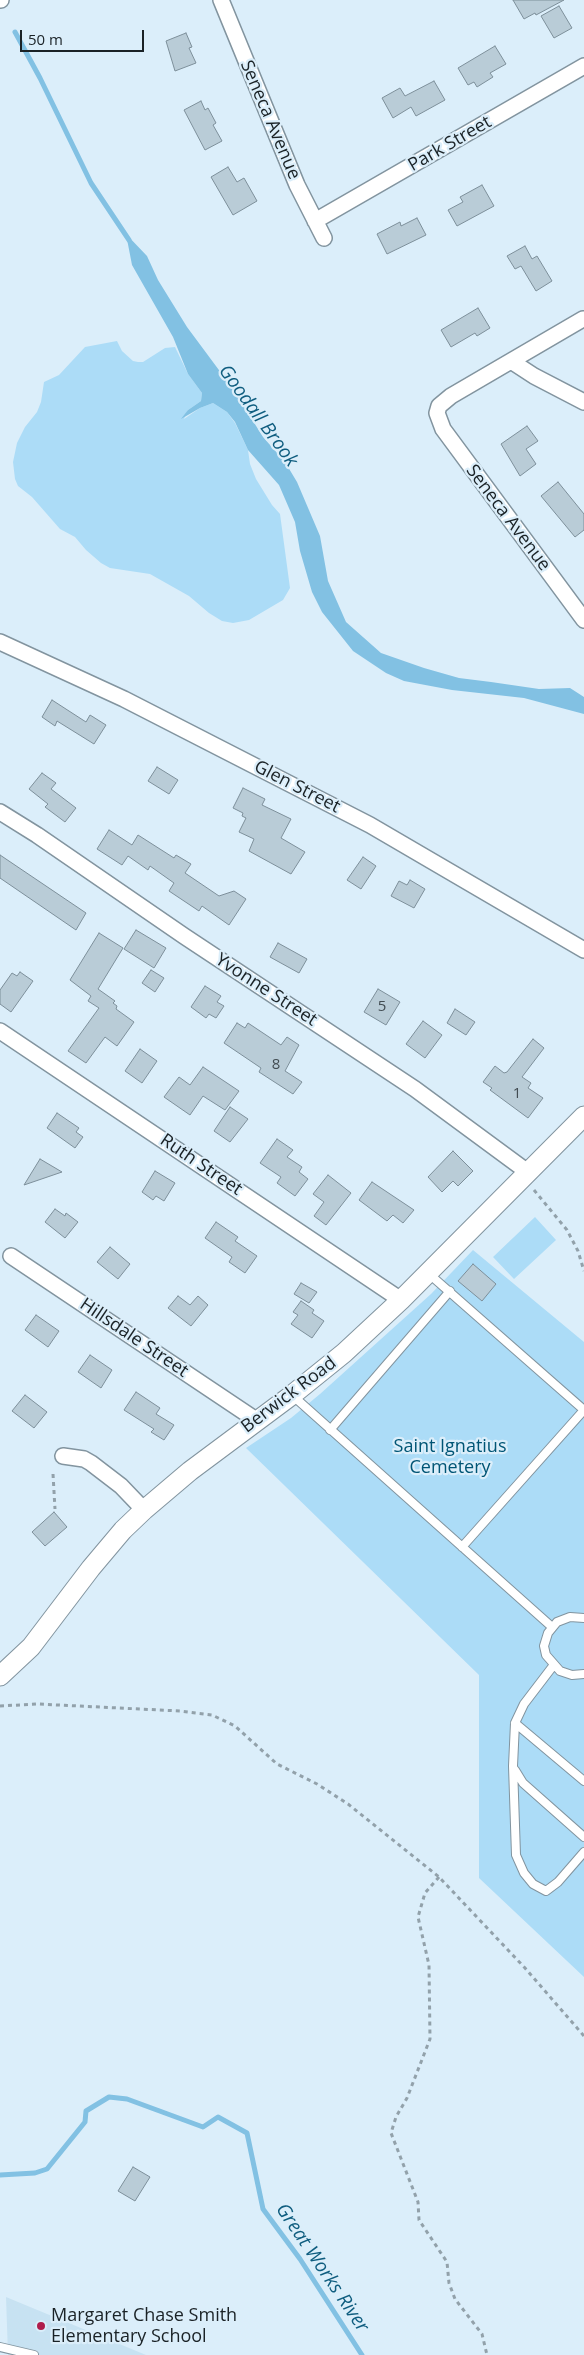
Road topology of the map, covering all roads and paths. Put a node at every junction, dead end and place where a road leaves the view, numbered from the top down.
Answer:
1 (220, 0) edge
2 (584, 66) edge
3 (315, 221) junction
4 (324, 238) dead end
5 (583, 319) dead end
6 (511, 361) junction
7 (584, 402) edge
8 (584, 620) edge
9 (0, 642) edge
10 (0, 812) edge
11 (584, 950) edge
12 (0, 1031) edge
13 (584, 1116) edge
14 (526, 1176) junction
15 (11, 1256) dead end
16 (584, 1271) edge
17 (428, 1273) junction
18 (450, 1291) junction
19 (402, 1300) junction
20 (292, 1395) junction
21 (256, 1420) junction
22 (330, 1430) junction
23 (63, 1456) dead end
24 (54, 1474) dead end
25 (54, 1509) dead end
26 (144, 1510) junction
27 (462, 1547) junction
28 (584, 1618) edge
29 (552, 1628) junction
30 (553, 1666) junction
31 (584, 1674) edge
32 (0, 1676) edge
33 (0, 1706) edge
34 (515, 1723) junction
35 (513, 1766) junction
36 (584, 1781) edge
37 (584, 1837) edge
38 (584, 1852) edge
39 (439, 1877) junction
40 (584, 2036) edge
41 (0, 2347) edge
42 (34, 2355) edge
43 (487, 2355) edge

1 - 3 street, Seneca Avenue
2 - 3 street, Park Street
3 - 4 street, Seneca Avenue
5 - 6 street
6 - 7 street
6 - 8 street, Seneca Avenue
9 - 11 street, Glen Street
10 - 14 street, Yvonne Street
12 - 19 street, Ruth Street
13 - 14 street, Berwick Road
14 - 16 path
14 - 17 street, Berwick Road
15 - 21 street, Hillsdale Street
17 - 18 lane
17 - 19 street, Berwick Road
18 - 22 lane
18 - 27 lane
19 - 20 street, Berwick Road
20 - 21 street, Berwick Road
20 - 22 lane
21 - 26 street, Berwick Road
22 - 27 lane
23 - 26 street
24 - 25 path
26 - 32 street, Berwick Road
27 - 29 lane
28 - 29 lane
29 - 30 lane
30 - 31 lane
30 - 34 lane
33 - 39 path
34 - 35 lane
34 - 36 lane
35 - 37 lane
35 - 38 lane
39 - 40 path
39 - 43 path
41 - 42 lane

